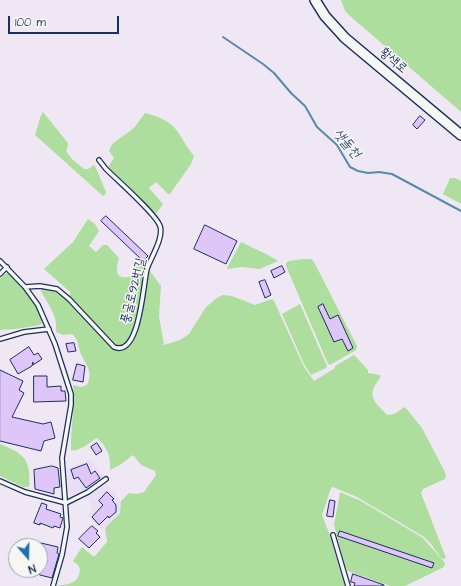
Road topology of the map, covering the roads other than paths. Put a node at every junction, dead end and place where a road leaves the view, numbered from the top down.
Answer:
1 (315, 0) edge
2 (461, 135) edge
3 (99, 160) dead end
4 (0, 261) edge
5 (7, 268) junction
6 (0, 274) edge
7 (25, 287) junction
8 (49, 329) junction
9 (0, 339) edge
10 (106, 479) dead end
11 (0, 481) edge
12 (66, 503) junction
13 (333, 535) dead end
14 (53, 586) edge
15 (348, 586) edge

1 - 2 street, 황색로
3 - 7 lane, 풍굴로92번길
4 - 5 lane
5 - 6 lane
5 - 7 lane
7 - 8 lane
8 - 9 lane
8 - 12 lane
10 - 12 lane
11 - 12 lane
12 - 14 lane
13 - 15 lane

